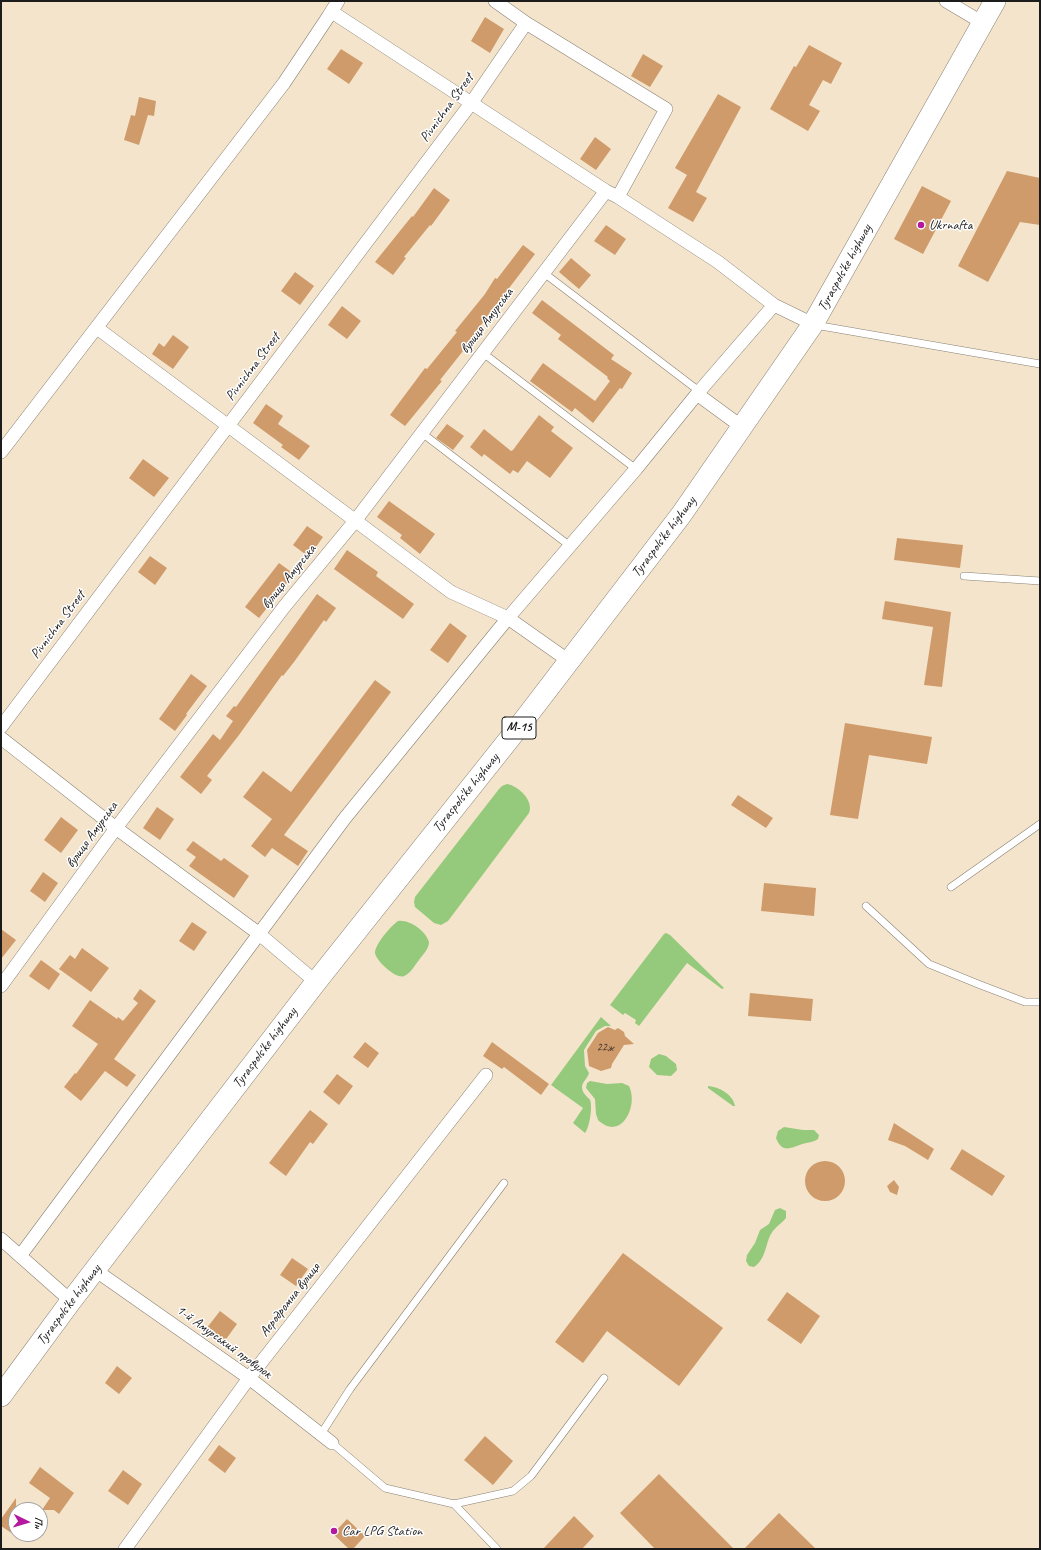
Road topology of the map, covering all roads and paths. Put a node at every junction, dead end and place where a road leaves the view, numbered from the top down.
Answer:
1 (495, 1) edge
2 (946, 1) edge
3 (995, 1) edge
4 (335, 6) edge
5 (526, 23) junction
6 (983, 23) junction
7 (472, 102) junction
8 (606, 191) junction
9 (618, 197) junction
10 (544, 273) junction
11 (774, 305) junction
12 (813, 324) junction
13 (97, 328) junction
14 (483, 353) junction
15 (1040, 364) edge
16 (698, 392) junction
17 (229, 426) junction
18 (742, 427) junction
19 (422, 433) junction
20 (1, 452) edge
21 (636, 469) junction
22 (355, 521) junction
23 (570, 546) junction
24 (964, 576) dead end
25 (1040, 581) edge
26 (508, 618) junction
27 (569, 661) junction
28 (1, 727) edge
29 (1, 738) edge
30 (1040, 824) edge
31 (116, 828) junction
32 (951, 887) dead end
33 (866, 906) dead end
34 (258, 934) junction
35 (316, 982) junction
36 (1, 986) edge
37 (1040, 1002) edge
38 (486, 1075) dead end
39 (504, 1184) dead end
40 (1, 1239) edge
41 (20, 1256) junction
42 (95, 1270) junction
43 (71, 1301) junction
44 (249, 1378) junction
45 (604, 1378) dead end
46 (1, 1396) edge
47 (321, 1434) junction
48 (332, 1443) joint
49 (454, 1504) junction
50 (125, 1549) edge
51 (497, 1549) edge

1 - 5 street
2 - 6 street
3 - 6 main road, М-15
4 - 7 street
4 - 13 street
5 - 7 street, Pivnichna Street
5 - 9 street
6 - 12 main road, Tyraspols'ke highway / М-15
7 - 8 street
7 - 17 street, Pivnichna Street
8 - 9 street
8 - 10 street, вулиця Амурська
9 - 11 street
10 - 14 street, вулиця Амурська
10 - 16 lane
11 - 12 street
11 - 16 street
12 - 15 lane
12 - 18 main road, Tyraspols'ke highway / М-15
13 - 17 street
13 - 20 street
14 - 19 street, вулиця Амурська
14 - 21 lane
16 - 18 street
16 - 21 street
17 - 22 street
17 - 28 street, Pivnichna Street
18 - 27 main road, Tyraspols'ke highway / М-15
19 - 22 street, вулиця Амурська
19 - 23 lane
21 - 23 street
22 - 26 street
22 - 31 street, вулиця Амурська
23 - 26 street
24 - 25 lane
26 - 27 street
26 - 34 street
27 - 35 main road, Tyraspols'ke highway / М-15
29 - 31 street
30 - 32 lane
31 - 34 street
31 - 36 street, вулиця Амурська
33 - 37 lane
34 - 35 street
34 - 41 street
35 - 42 main road, Tyraspols'ke highway / М-15
38 - 44 street, Аеродромна вулиця
39 - 47 lane
40 - 41 street
41 - 43 street
42 - 43 main road, Tyraspols'ke highway / М-15
42 - 44 street, 1-й Амурський провулок
43 - 46 main road, Tyraspols'ke highway / М-15
44 - 47 street, 1-й Амурський провулок
44 - 50 street, Аеродромна вулиця
45 - 49 lane
47 - 48 street, 1-й Амурський провулок
48 - 49 lane
49 - 51 lane

